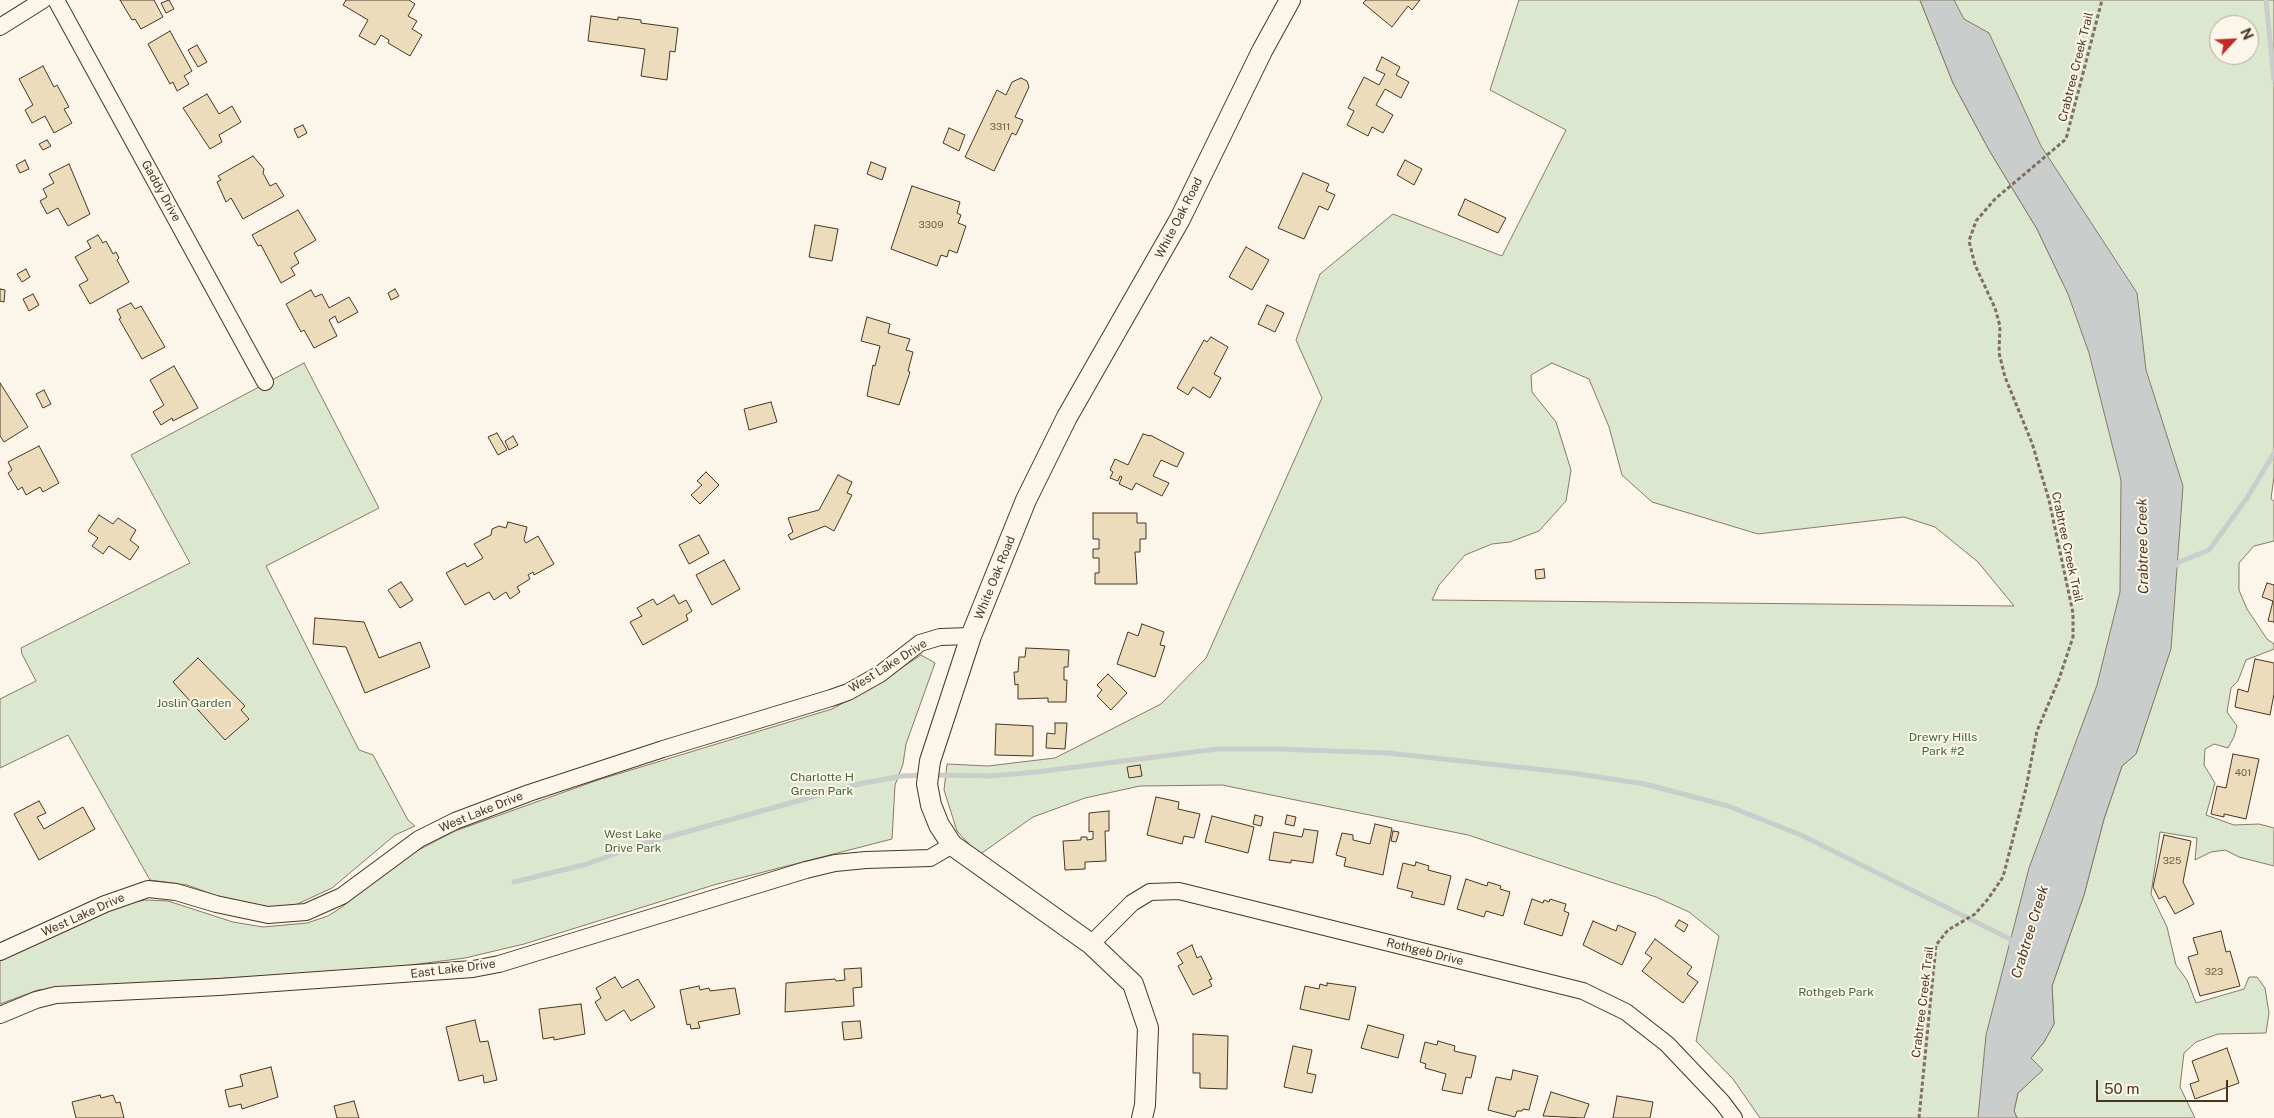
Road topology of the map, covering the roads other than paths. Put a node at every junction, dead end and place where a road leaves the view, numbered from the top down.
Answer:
1 (43, 0) edge
2 (56, 0) edge
3 (1290, 0) edge
4 (0, 27) edge
5 (265, 382) dead end
6 (971, 636) junction
7 (952, 846) junction
8 (1090, 944) junction
9 (0, 952) edge
10 (0, 1015) edge
11 (1142, 1118) edge
12 (1734, 1118) edge

1 - 4 street
2 - 5 street, Gaddy Drive
3 - 6 street, White Oak Road
6 - 7 street, White Oak Road
6 - 9 street, West Lake Drive
7 - 8 street, White Oak Road
7 - 10 street, East Lake Drive
8 - 11 street, White Oak Road
8 - 12 street, Rothgeb Drive

